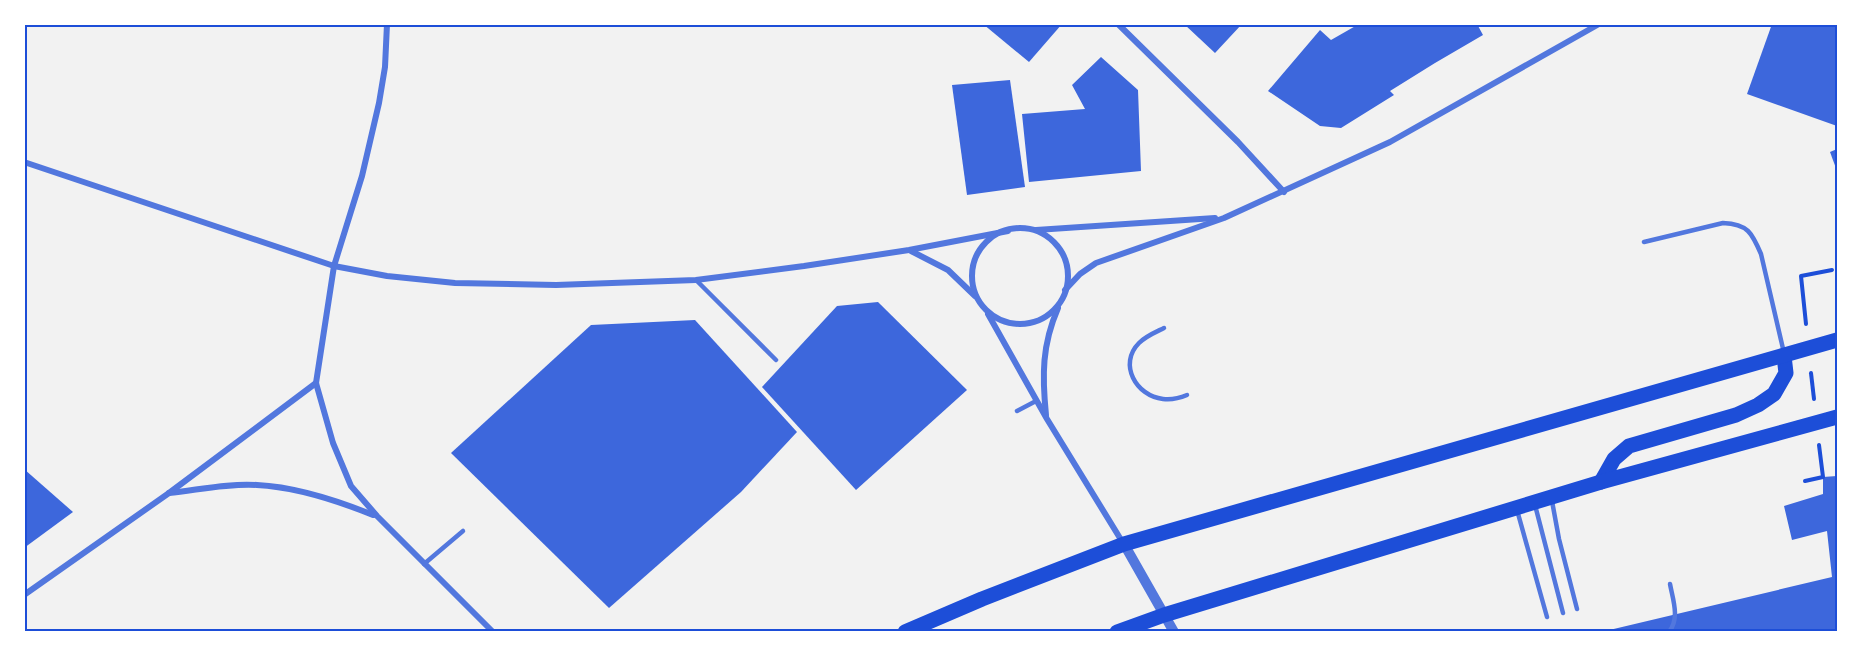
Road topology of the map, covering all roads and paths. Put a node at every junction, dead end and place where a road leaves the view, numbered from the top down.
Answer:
1 (387, 24) edge
2 (1599, 24) edge
3 (1120, 25) edge
4 (24, 162) edge
5 (1284, 192) junction
6 (1224, 218) junction
7 (1008, 231) junction
8 (1032, 231) junction
9 (1644, 242) dead end
10 (909, 250) junction
11 (334, 266) junction
12 (1832, 270) dead end
13 (1801, 276) dead end
14 (696, 280) junction
15 (1065, 290) junction
16 (1062, 298) junction
17 (978, 299) junction
18 (984, 308) junction
19 (1164, 328) dead end
20 (1837, 340) edge
21 (1784, 356) junction
22 (776, 360) dead end
23 (316, 383) junction
24 (1187, 395) dead end
25 (1036, 401) junction
26 (1017, 411) dead end
27 (1837, 417) edge
28 (1047, 419) junction
29 (1823, 477) dead end
30 (1804, 481) dead end
31 (1601, 482) junction
32 (169, 493) junction
33 (1552, 498) junction
34 (1535, 503) junction
35 (1516, 508) junction
36 (377, 516) junction
37 (463, 531) dead end
38 (1124, 544) junction
39 (424, 564) junction
40 (1670, 584) dead end
41 (24, 595) edge
42 (1577, 609) dead end
43 (1563, 613) dead end
44 (1164, 615) junction
45 (1547, 617) dead end
46 (493, 632) edge
47 (905, 632) edge
48 (1117, 632) edge
49 (1174, 632) edge
50 (1669, 632) edge

1 - 11 street
2 - 5 street
3 - 5 street
4 - 11 street
5 - 6 street
6 - 8 street
6 - 15 street
7 - 8 street
7 - 10 street
7 - 17 street
8 - 15 street
9 - 21 lane
10 - 14 street
10 - 17 street
11 - 14 street
11 - 23 street
12 - 13 path
14 - 22 lane
15 - 16 street
16 - 18 street
16 - 28 street
17 - 18 street
18 - 25 street
19 - 24 lane
20 - 21 main road
21 - 31 main road
21 - 38 main road
23 - 32 street
23 - 36 street
25 - 26 lane
25 - 28 street
27 - 31 main road
28 - 38 street
29 - 30 path
31 - 33 main road
32 - 36 street
32 - 41 street
33 - 34 main road
33 - 42 lane
34 - 35 main road
34 - 43 lane
35 - 44 main road
35 - 45 lane
36 - 39 street
37 - 39 lane
38 - 44 street
38 - 47 main road
39 - 46 street
40 - 50 lane
44 - 48 main road
44 - 49 street

